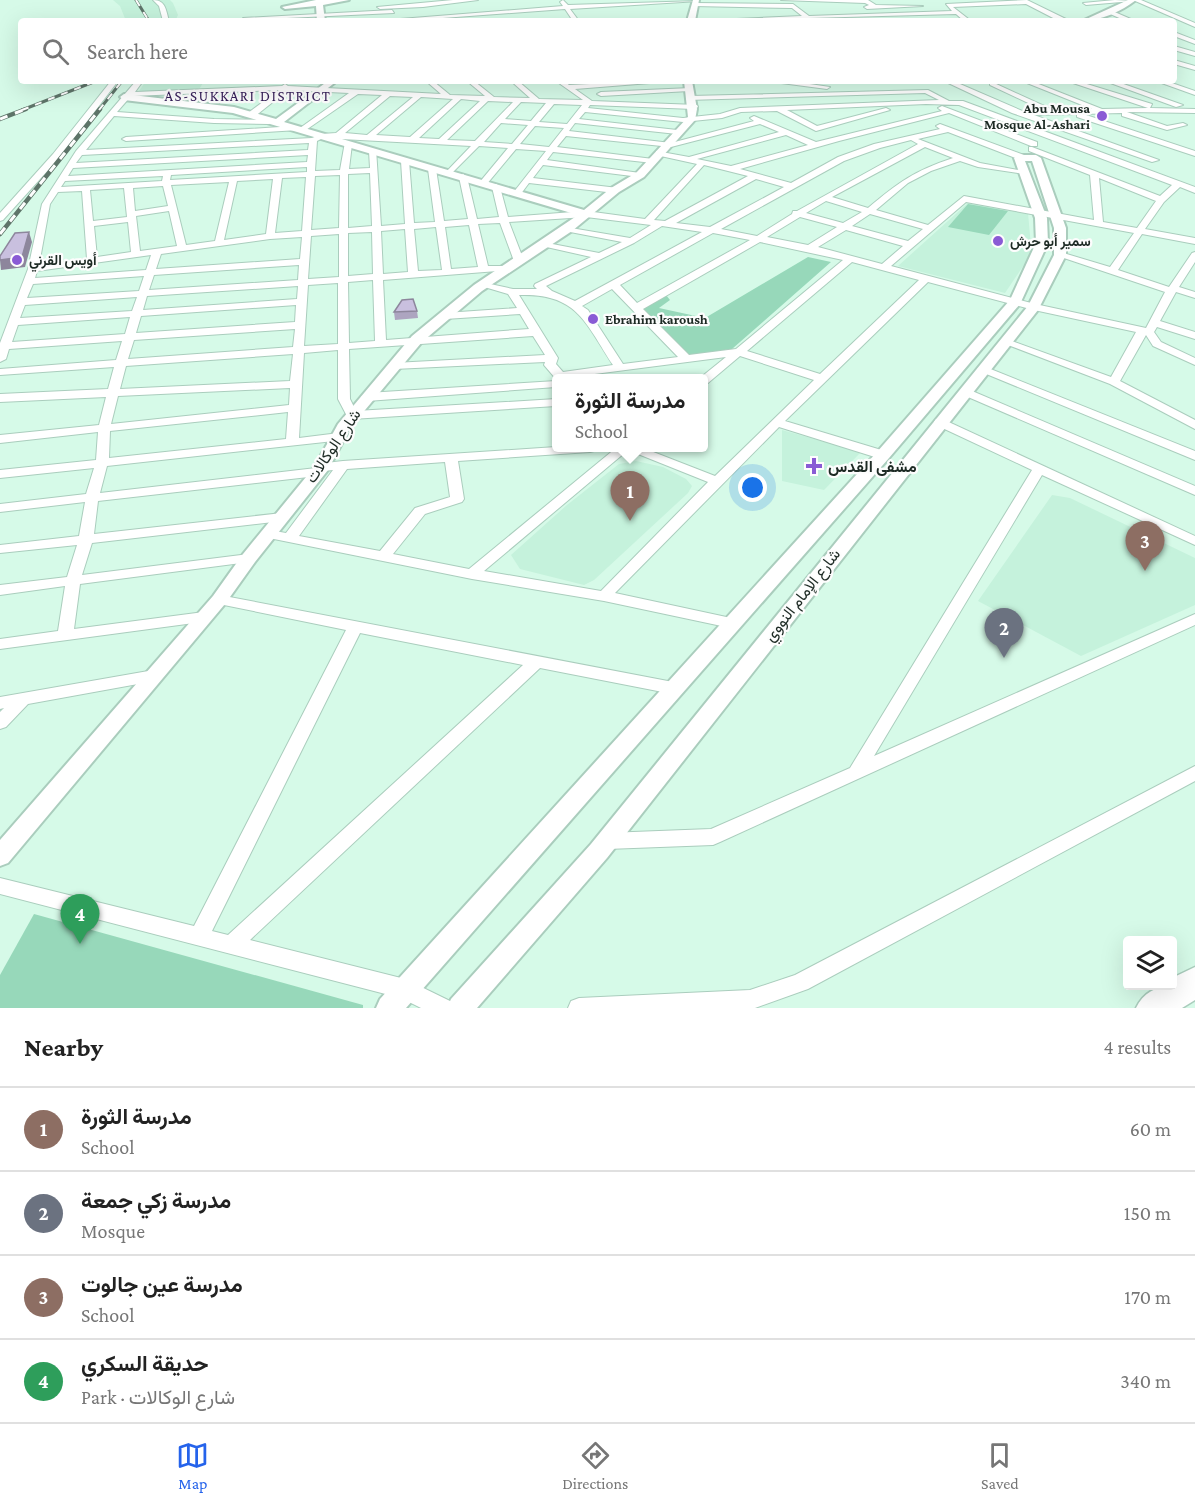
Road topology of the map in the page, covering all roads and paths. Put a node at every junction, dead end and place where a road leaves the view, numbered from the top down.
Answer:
1 (156, 0) edge
2 (475, 0) edge
3 (563, 0) edge
4 (767, 0) edge
5 (997, 0) edge
6 (1133, 0) edge
7 (1025, 1) edge
8 (1083, 1) edge
9 (1004, 3) junction
10 (1014, 3) junction
11 (372, 4) dead end
12 (422, 4) edge
13 (948, 4) edge
14 (348, 5) edge
15 (495, 6) dead end
16 (874, 6) junction
17 (285, 7) joint
18 (320, 7) edge
19 (567, 7) junction
20 (849, 7) dead end
21 (694, 10) edge
22 (276, 12) junction
23 (1030, 12) dead end
24 (1109, 12) junction
25 (571, 13) junction
26 (955, 13) junction
27 (910, 15) junction
28 (1172, 15) junction
29 (1195, 15) edge
30 (165, 18) edge
31 (246, 18) joint
32 (432, 18) edge
33 (444, 18) edge
34 (498, 18) edge
35 (574, 18) edge
36 (763, 18) edge
37 (808, 18) joint
38 (914, 18) edge
39 (963, 18) edge
40 (1061, 18) edge
41 (1094, 18) edge
42 (1124, 18) edge
43 (1195, 27) edge
44 (1177, 31) edge
45 (1177, 31) edge
46 (1177, 32) edge
47 (1195, 34) edge
48 (1195, 42) edge
49 (1177, 49) edge
50 (1195, 54) edge
51 (1178, 63) edge
52 (1194, 66) edge
53 (1177, 72) edge
54 (114, 84) edge
55 (137, 84) edge
56 (285, 84) edge
57 (329, 84) edge
58 (434, 84) edge
59 (473, 84) edge
60 (517, 84) edge
61 (564, 84) edge
62 (610, 84) edge
63 (800, 84) edge
64 (888, 84) edge
65 (954, 84) edge
66 (992, 84) dead end
67 (1033, 84) edge
68 (1079, 84) edge
69 (1117, 84) edge
70 (1168, 84) edge
71 (1195, 85) edge
72 (568, 87) junction
73 (323, 89) junction
74 (1183, 89) junction
75 (392, 90) junction
76 (357, 91) junction
77 (897, 92) junction
78 (858, 93) junction
79 (1195, 93) edge
80 (126, 95) junction
81 (420, 95) junction
82 (581, 96) junction
83 (454, 97) junction
84 (1120, 97) junction
85 (489, 99) junction
86 (519, 100) junction
87 (537, 101) junction
88 (552, 101) junction
89 (589, 101) junction
90 (1084, 103) junction
91 (688, 104) edge
92 (886, 104) junction
93 (837, 106) junction
94 (948, 107) junction
95 (894, 108) junction
96 (582, 109) junction
97 (779, 109) junction
98 (1161, 109) junction
99 (740, 110) junction
100 (1135, 110) junction
101 (1193, 110) edge
102 (1102, 111) junction
103 (1114, 111) junction
104 (1054, 112) junction
105 (1073, 112) junction
106 (111, 114) junction
107 (1022, 114) junction
108 (138, 115) junction
109 (251, 115) junction
110 (860, 117) junction
111 (175, 119) junction
112 (922, 119) junction
113 (499, 121) junction
114 (761, 121) junction
115 (277, 123) junction
116 (533, 123) junction
117 (571, 123) junction
118 (883, 128) junction
119 (299, 129) junction
120 (816, 129) junction
121 (949, 129) junction
122 (788, 132) junction
123 (562, 134) junction
124 (338, 135) junction
125 (156, 136) junction
126 (1048, 136) junction
127 (369, 137) junction
128 (910, 137) junction
129 (317, 138) junction
130 (126, 139) junction
131 (836, 139) junction
132 (412, 140) junction
133 (440, 142) junction
134 (348, 144) junction
135 (477, 144) junction
136 (924, 144) junction
137 (169, 146) junction
138 (513, 146) junction
139 (143, 148) junction
140 (816, 148) junction
141 (120, 149) junction
142 (550, 149) junction
143 (374, 151) junction
144 (312, 152) junction
145 (79, 153) junction
146 (659, 153) junction
147 (1195, 154) edge
148 (832, 155) dead end
149 (1028, 156) junction
150 (960, 158) junction
151 (842, 159) junction
152 (168, 160) junction
153 (687, 160) junction
154 (1155, 160) dead end
155 (405, 161) junction
156 (540, 162) junction
157 (702, 163) junction
158 (70, 166) junction
159 (312, 169) junction
160 (432, 169) junction
161 (730, 169) junction
162 (374, 170) junction
163 (168, 172) junction
164 (344, 172) junction
165 (449, 174) junction
166 (640, 175) junction
167 (1094, 175) junction
168 (278, 176) junction
169 (463, 177) junction
170 (753, 177) junction
171 (234, 178) junction
172 (64, 179) junction
173 (526, 180) junction
174 (166, 182) junction
175 (483, 183) junction
176 (1178, 183) junction
177 (128, 185) junction
178 (791, 186) junction
179 (495, 187) junction
180 (86, 188) junction
181 (55, 190) junction
182 (615, 190) junction
183 (1195, 190) edge
184 (517, 193) junction
185 (824, 198) junction
186 (1161, 200) junction
187 (173, 208) junction
188 (869, 211) junction
189 (796, 213) junction
190 (586, 214) junction
191 (131, 216) junction
192 (1048, 216) junction
193 (0, 217) edge
194 (504, 220) junction
195 (471, 222) junction
196 (647, 222) junction
197 (90, 224) junction
198 (440, 224) junction
199 (664, 224) junction
200 (1099, 224) junction
201 (408, 226) junction
202 (843, 227) junction
203 (375, 228) junction
204 (930, 228) junction
205 (568, 229) junction
206 (344, 230) junction
207 (711, 230) junction
208 (1140, 231) junction
209 (306, 233) junction
210 (270, 236) junction
211 (759, 238) junction
212 (631, 241) junction
213 (1195, 241) edge
214 (219, 242) junction
215 (544, 244) junction
216 (911, 245) junction
217 (182, 247) junction
218 (810, 248) junction
219 (157, 251) junction
220 (136, 254) junction
221 (1060, 255) junction
222 (1195, 255) edge
223 (600, 256) junction
224 (850, 259) junction
225 (92, 260) junction
226 (304, 262) junction
227 (513, 265) junction
228 (884, 267) junction
229 (33, 268) junction
230 (1112, 271) junction
231 (447, 272) junction
232 (150, 273) junction
233 (413, 275) junction
234 (380, 277) junction
235 (484, 277) junction
236 (927, 278) junction
237 (343, 280) junction
238 (30, 281) junction
239 (303, 282) junction
240 (613, 284) junction
241 (1172, 290) junction
242 (547, 291) junction
243 (512, 292) junction
244 (144, 294) junction
245 (1195, 295) edge
246 (20, 302) junction
247 (302, 302) junction
248 (1025, 304) junction
249 (576, 305) junction
250 (636, 308) junction
251 (524, 311) junction
252 (137, 314) junction
253 (445, 316) junction
254 (13, 322) junction
255 (300, 325) junction
256 (1149, 328) junction
257 (537, 332) junction
258 (1195, 336) edge
259 (130, 337) junction
260 (417, 339) junction
261 (381, 342) junction
262 (1005, 342) junction
263 (344, 345) junction
264 (2, 346) edge
265 (298, 348) junction
266 (738, 352) junction
267 (552, 358) junction
268 (0, 359) edge
269 (686, 359) junction
270 (121, 362) junction
271 (1195, 362) edge
272 (394, 366) junction
273 (620, 368) junction
274 (984, 369) junction
275 (0, 372) edge
276 (556, 374) edge
277 (587, 374) edge
278 (708, 378) edge
279 (823, 379) junction
280 (552, 380) edge
281 (1114, 382) junction
282 (296, 384) junction
283 (964, 392) junction
284 (113, 393) junction
285 (367, 397) junction
286 (0, 398) edge
287 (552, 403) edge
288 (294, 408) junction
289 (352, 415) junction
290 (940, 422) junction
291 (778, 423) junction
292 (1195, 425) edge
293 (104, 428) junction
294 (339, 437) junction
295 (0, 440) edge
296 (292, 442) junction
297 (552, 450) edge
298 (617, 452) edge
299 (645, 452) edge
300 (883, 455) junction
301 (1195, 456) edge
302 (451, 458) junction
303 (102, 462) junction
304 (343, 465) junction
305 (1039, 469) junction
306 (320, 470) junction
307 (0, 474) edge
308 (717, 481) junction
309 (1195, 491) edge
310 (92, 498) junction
311 (0, 508) edge
312 (282, 517) junction
313 (268, 534) junction
314 (86, 538) junction
315 (290, 538) junction
316 (1195, 541) edge
317 (0, 549) edge
318 (383, 557) junction
319 (249, 558) junction
320 (472, 574) junction
321 (73, 581) junction
322 (0, 590) edge
323 (604, 596) junction
324 (219, 600) junction
325 (204, 617) junction
326 (1195, 619) edge
327 (731, 623) junction
328 (356, 626) junction
329 (65, 636) junction
330 (0, 644) edge
331 (536, 662) junction
332 (154, 676) junction
333 (673, 688) junction
334 (23, 699) junction
335 (0, 703) edge
336 (0, 723) edge
337 (856, 772) junction
338 (1195, 773) edge
339 (607, 841) junction
340 (0, 856) edge
341 (0, 886) edge
342 (199, 937) junction
343 (231, 945) junction
344 (1195, 982) edge
345 (397, 999) edge
346 (730, 1004) edge
347 (442, 1008) edge
348 (460, 1008) edge
349 (579, 1008) edge
350 (1152, 1008) edge

1 - 30 street
2 - 12 street
3 - 19 street
4 - 16 street
5 - 9 street
6 - 8 street
6 - 24 street
6 - 28 street
7 - 10 street
7 - 40 street
8 - 24 street
9 - 10 street
9 - 13 street
10 - 23 street
11 - 12 street
12 - 14 street
12 - 15 street
12 - 18 street
12 - 32 street
13 - 16 street
13 - 26 street
14 - 18 street
16 - 20 street
17 - 18 street
17 - 22 street
18 - 22 street
18 - 31 street
19 - 21 street
19 - 25 street
19 - 33 street
21 - 25 street
21 - 36 street
21 - 37 street
22 - 31 street
24 - 41 street
24 - 42 street
25 - 34 street
25 - 35 street
26 - 27 street
26 - 39 street
27 - 37 street
27 - 38 street
28 - 29 street
28 - 43 street
43 - 44 street
45 - 47 street
46 - 48 street
49 - 50 street
51 - 52 street
52 - 53 street
54 - 193 street
55 - 80 street
56 - 73 street
56 - 80 street
56 - 109 street
57 - 73 street
58 - 83 street
59 - 85 street
60 - 87 street
61 - 72 street
62 - 72 street
63 - 78 street
64 - 77 street
65 - 107 street
66 - 104 street
67 - 90 street
68 - 84 street
69 - 101 street
70 - 74 street
71 - 74 street
72 - 82 street
73 - 76 street
73 - 115 street
74 - 79 street
75 - 76 street
75 - 81 street
75 - 124 street
76 - 119 street
77 - 78 street
77 - 94 street
78 - 91 street
80 - 106 street
80 - 109 street
81 - 83 street
81 - 127 street
82 - 89 street
82 - 91 street
83 - 85 street
83 - 132 street
84 - 90 street
84 - 98 street
85 - 86 street
85 - 133 street
86 - 87 street
86 - 113 street
87 - 88 street
88 - 89 street
88 - 116 street
89 - 91 street
89 - 96 street
90 - 102 street
91 - 96 street
91 - 99 street
91 - 117 street
91 - 146 street, شارع الوكالات
92 - 93 street
92 - 94 street
92 - 95 street
93 - 97 street
93 - 110 street
94 - 112 street
94 - 126 street
94 - 149 street
95 - 110 street
95 - 112 street
96 - 117 street
97 - 99 street
97 - 120 street
98 - 100 street
98 - 101 street
99 - 114 street
100 - 103 street
100 - 103 street
102 - 103 street
102 - 105 street
104 - 105 street
104 - 107 street
105 - 147 street
106 - 108 street
106 - 145 street
107 - 154 street
108 - 111 street
108 - 130 street
109 - 115 street
110 - 118 street
110 - 120 street
111 - 115 street
111 - 125 street
112 - 118 street
112 - 121 street
113 - 116 street
113 - 135 street
114 - 122 street
114 - 146 street
115 - 119 street
116 - 117 street
116 - 138 street
117 - 123 street
118 - 131 street
119 - 125 street
119 - 129 street
120 - 131 street
121 - 128 street
121 - 149 street
122 - 140 street
122 - 153 street
123 - 142 street
123 - 146 street
124 - 127 street
124 - 129 street
125 - 130 street
125 - 139 street
126 - 149 street
126 - 176 street
127 - 132 street
128 - 136 street
128 - 151 street
129 - 134 street
129 - 137 street
129 - 144 street
130 - 141 street
131 - 140 street
132 - 133 street
133 - 135 street
134 - 143 street
134 - 164 street
135 - 138 street
135 - 165 street
136 - 150 street
136 - 185 street
137 - 139 street
137 - 152 street
138 - 142 street
138 - 175 street
139 - 141 street
140 - 161 street
141 - 145 street
142 - 146 street
142 - 156 street
143 - 155 street
143 - 162 street
144 - 152 street
144 - 159 street
145 - 158 street
146 - 153 street
146 - 166 street, شارع الوكالات
148 - 151 street
149 - 150 street
149 - 167 street
149 - 192 street, شارع الإمام النووي
150 - 188 street
151 - 178 street
152 - 158 street
152 - 163 street
153 - 157 street
155 - 160 street
155 - 201 street
156 - 166 street
156 - 173 street
157 - 161 street
157 - 196 street
158 - 172 street
159 - 163 street
159 - 164 street
159 - 168 street
159 - 209 street
160 - 165 street
160 - 198 street
161 - 170 street
162 - 164 street
162 - 203 street
163 - 172 street
163 - 174 street
164 - 206 street
165 - 169 street
166 - 182 street, شارع الوكالات
167 - 186 street
167 - 200 street
168 - 171 street
168 - 210 street
169 - 175 street
169 - 195 street
170 - 178 street
170 - 199 street
171 - 174 street
171 - 214 street
172 - 181 street
173 - 182 street
173 - 184 street
174 - 177 street
174 - 187 street
175 - 179 street
176 - 183 street
176 - 186 street
177 - 180 street
177 - 191 street
178 - 207 street
179 - 184 street
179 - 194 street
180 - 181 street
180 - 197 street
181 - 229 street
182 - 190 street, شارع الوكالات
184 - 190 street
185 - 188 street
185 - 189 street
186 - 208 street
187 - 191 street
187 - 217 street
188 - 202 street
188 - 204 street
189 - 202 street
189 - 211 street
190 - 194 street
190 - 196 street
190 - 205 street, شارع الوكالات
191 - 197 street
191 - 220 street
192 - 200 street
192 - 204 street
192 - 221 street, شارع الإمام النووي
192 - 248 street
194 - 195 street
194 - 227 street
195 - 198 street
195 - 235 street
196 - 199 street
197 - 225 street
198 - 201 street
198 - 231 street
199 - 207 street
199 - 212 street
200 - 208 street
201 - 203 street
201 - 233 street
202 - 216 street
202 - 218 street
203 - 206 street
203 - 234 street
204 - 216 street
205 - 212 street
205 - 215 street, شارع الوكالات
206 - 209 street
206 - 237 street
207 - 211 street
207 - 240 street
208 - 213 street
208 - 230 street
209 - 210 street
209 - 226 street
210 - 214 street
211 - 218 street
211 - 250 street
212 - 223 street
214 - 217 street
215 - 223 street
215 - 227 street, شارع الوكالات
216 - 228 street
217 - 219 street
218 - 224 street
219 - 220 street
219 - 232 street
220 - 225 street
221 - 230 street
221 - 248 street, شارع الإمام النووي
222 - 241 street
223 - 242 street
224 - 228 street
224 - 266 street
225 - 229 street
226 - 232 street
226 - 239 street
227 - 235 street, شارع الوكالات
228 - 236 street
229 - 238 street
230 - 241 street
231 - 233 street
231 - 235 street
232 - 238 street
232 - 244 street
233 - 234 street
234 - 237 street
234 - 261 street
235 - 243 street
235 - 253 street, شارع الوكالات
236 - 248 street
236 - 279 street
237 - 239 street
237 - 263 street
238 - 246 street
239 - 244 street
239 - 247 street
240 - 249 street
240 - 250 street
241 - 245 street
241 - 256 street
242 - 243 street
242 - 249 street
243 - 251 street
244 - 246 street
244 - 252 street
246 - 254 street
247 - 252 street
247 - 255 street
248 - 256 street
248 - 262 street, شارع الإمام النووي
248 - 300 street
249 - 273 street
250 - 269 street
251 - 253 street
251 - 257 street
252 - 254 street
252 - 259 street
253 - 260 street, شارع الوكالات
254 - 264 street
255 - 259 street
255 - 265 street
256 - 258 street
256 - 271 street
256 - 281 street
257 - 260 street
257 - 267 street
259 - 264 street
259 - 270 street
260 - 261 street
260 - 272 street, شارع الوكالات
261 - 263 street
262 - 274 street, شارع الإمام النووي
262 - 281 street
263 - 265 street
263 - 289 street
264 - 268 street
265 - 270 street
265 - 282 street
266 - 269 street
266 - 278 street
266 - 279 street
267 - 272 street
267 - 276 street
269 - 273 street
270 - 275 street
270 - 284 street
272 - 285 street, شارع الوكالات
273 - 277 street
274 - 283 street, شارع الإمام النووي
274 - 301 street
279 - 291 street
280 - 285 street
281 - 292 street
282 - 284 street
282 - 288 street
283 - 290 street, شارع الإمام النووي
283 - 309 street
284 - 286 street
284 - 293 street
285 - 289 street, شارع الوكالات
287 - 289 street
288 - 293 street
288 - 296 street
289 - 294 street, شارع الوكالات
290 - 305 street
290 - 339 street, شارع الإمام النووي
291 - 300 street
291 - 308 street
293 - 295 street
293 - 303 street
294 - 296 street
294 - 306 street, شارع الوكالات
296 - 303 street
297 - 302 street
298 - 320 street
299 - 308 street
300 - 327 street
302 - 304 street
302 - 318 street
303 - 307 street
303 - 310 street
304 - 306 street
304 - 315 street
305 - 316 street
305 - 337 street
306 - 310 street
306 - 312 street, شارع الوكالات
308 - 323 street
310 - 311 street
310 - 314 street
312 - 313 street, شارع الوكالات
312 - 314 street
313 - 315 street
313 - 319 street, شارع الوكالات
314 - 317 street
314 - 321 street
315 - 318 street
318 - 320 street
319 - 321 street
319 - 324 street, شارع الوكالات
320 - 323 street
321 - 322 street
321 - 329 street
323 - 327 street
324 - 325 street, شارع الوكالات
324 - 328 street
325 - 329 street
325 - 332 street, شارع الوكالات
326 - 337 street
327 - 333 street
328 - 331 street
328 - 342 street
329 - 330 street
331 - 333 street
331 - 343 street
332 - 334 street
332 - 340 street, شارع الوكالات
333 - 345 street
334 - 335 street
334 - 336 street
337 - 339 street
338 - 346 street
339 - 348 street, شارع الإمام النووي
341 - 342 street
342 - 343 street
343 - 345 street
344 - 350 main road
345 - 347 street
346 - 349 street

